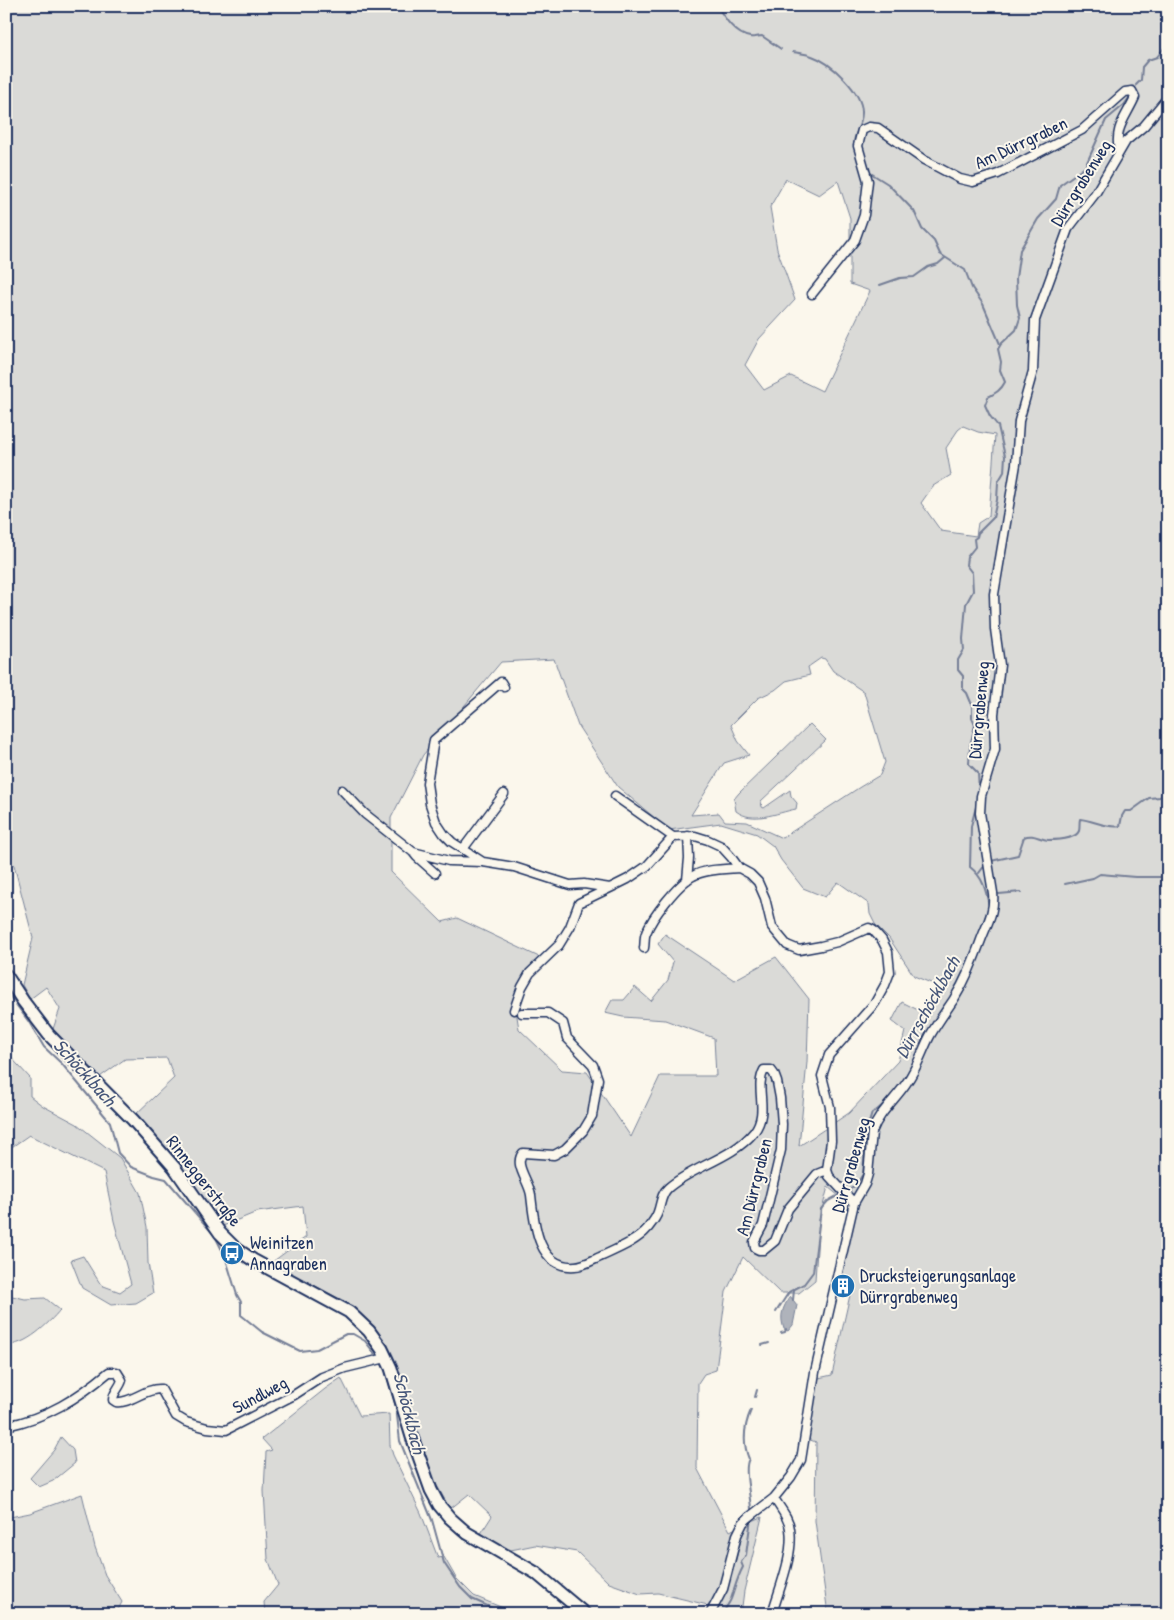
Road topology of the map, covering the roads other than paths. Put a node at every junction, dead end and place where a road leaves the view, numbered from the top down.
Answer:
1 (1168, 97) edge
2 (1120, 151) junction
3 (812, 294) dead end
4 (504, 687) dead end
5 (342, 790) dead end
6 (504, 794) dead end
7 (615, 796) dead end
8 (688, 836) junction
9 (673, 837) junction
10 (463, 849) junction
11 (413, 852) junction
12 (483, 862) junction
13 (739, 868) junction
14 (435, 873) dead end
15 (687, 880) junction
16 (610, 888) junction
17 (644, 948) dead end
18 (6, 975) edge
19 (827, 1170) junction
20 (854, 1203) junction
21 (386, 1358) junction
22 (6, 1426) edge
23 (774, 1498) junction
24 (585, 1614) edge
25 (710, 1614) edge
26 (772, 1614) edge

1 - 2 street, Dürrgrabenweg
2 - 3 street, Am Dürrgraben
2 - 20 street, Dürrgrabenweg
4 - 10 street
5 - 11 street
6 - 10 street
7 - 9 street
8 - 9 street
8 - 13 street
8 - 15 street
9 - 16 street, Am Dürrgraben
10 - 12 street
11 - 12 street
11 - 14 street
12 - 16 street
13 - 15 street
13 - 19 street
15 - 17 street
16 - 19 street, Am Dürrgraben
18 - 21 main road, Rinneggerstraße
19 - 20 street
20 - 23 street, Dürrgrabenweg
21 - 22 street, Sundlweg
21 - 24 main road, Rinneggerstraße
23 - 25 street, Dürrgrabenweg
23 - 26 street

